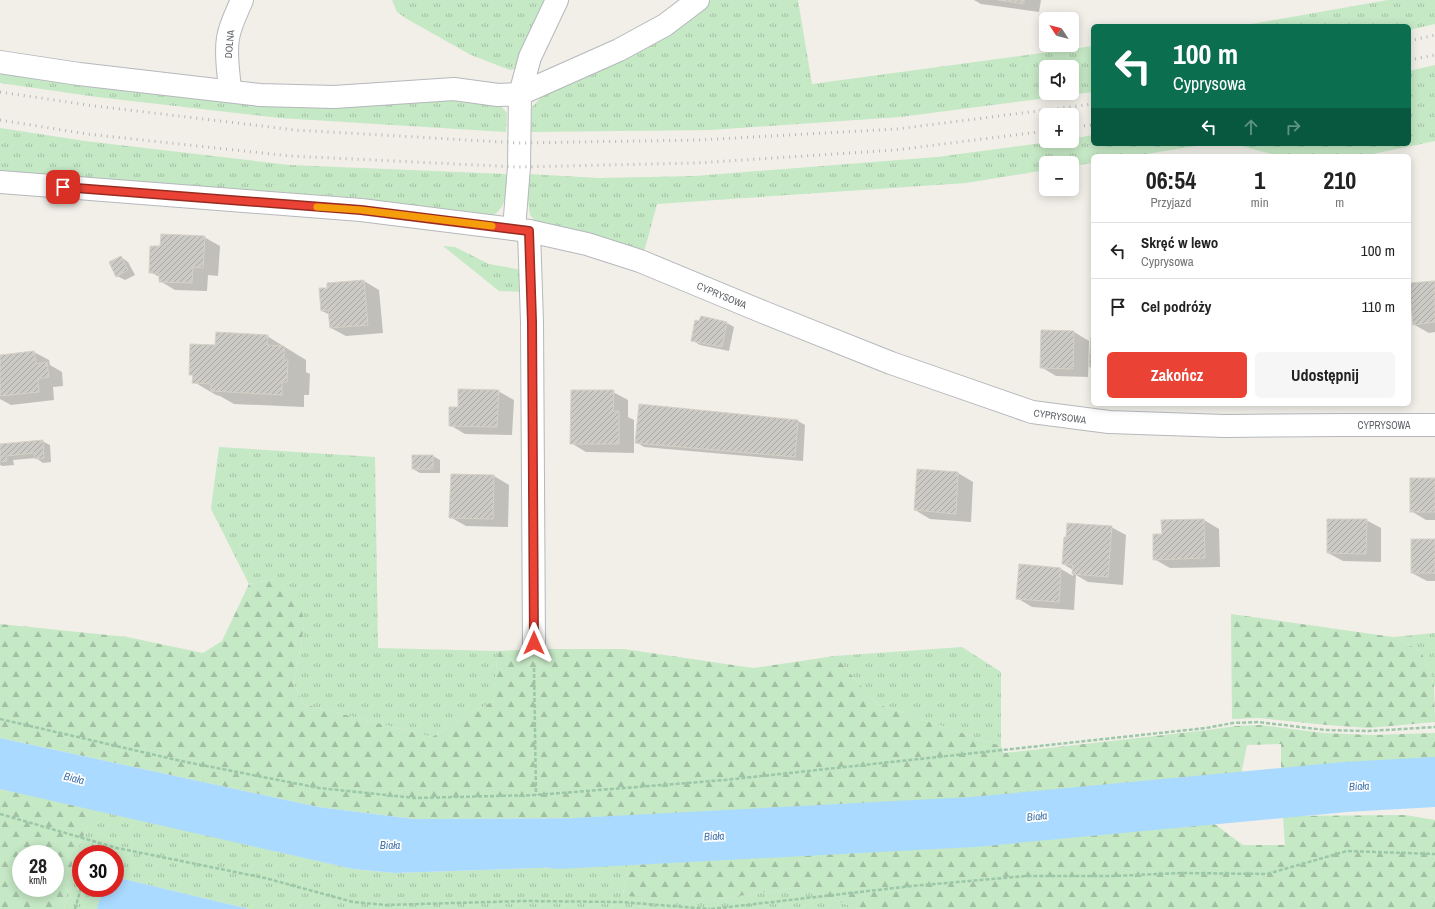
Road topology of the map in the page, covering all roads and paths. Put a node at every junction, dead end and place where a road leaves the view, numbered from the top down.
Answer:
1 (242, 0) edge
2 (557, 0) edge
3 (698, 0) edge
4 (0, 62) edge
5 (230, 91) junction
6 (520, 94) junction
7 (0, 182) edge
8 (521, 230) junction
9 (1435, 425) edge
10 (534, 643) joint
11 (0, 719) edge
12 (1435, 727) edge
13 (536, 795) junction
14 (0, 814) edge
15 (94, 842) junction
16 (93, 845) edge
17 (1435, 854) edge
18 (78, 897) edge
19 (75, 909) edge
20 (710, 909) edge

1 - 5 street, DOLNA
2 - 6 street
3 - 6 street
4 - 5 street
5 - 6 street
6 - 8 street
7 - 8 street, CYPRYSOWA
8 - 9 street, CYPRYSOWA
8 - 10 street
10 - 13 path
11 - 13 path
12 - 13 path
14 - 15 path
15 - 16 path
15 - 20 path
17 - 20 path
18 - 19 path

